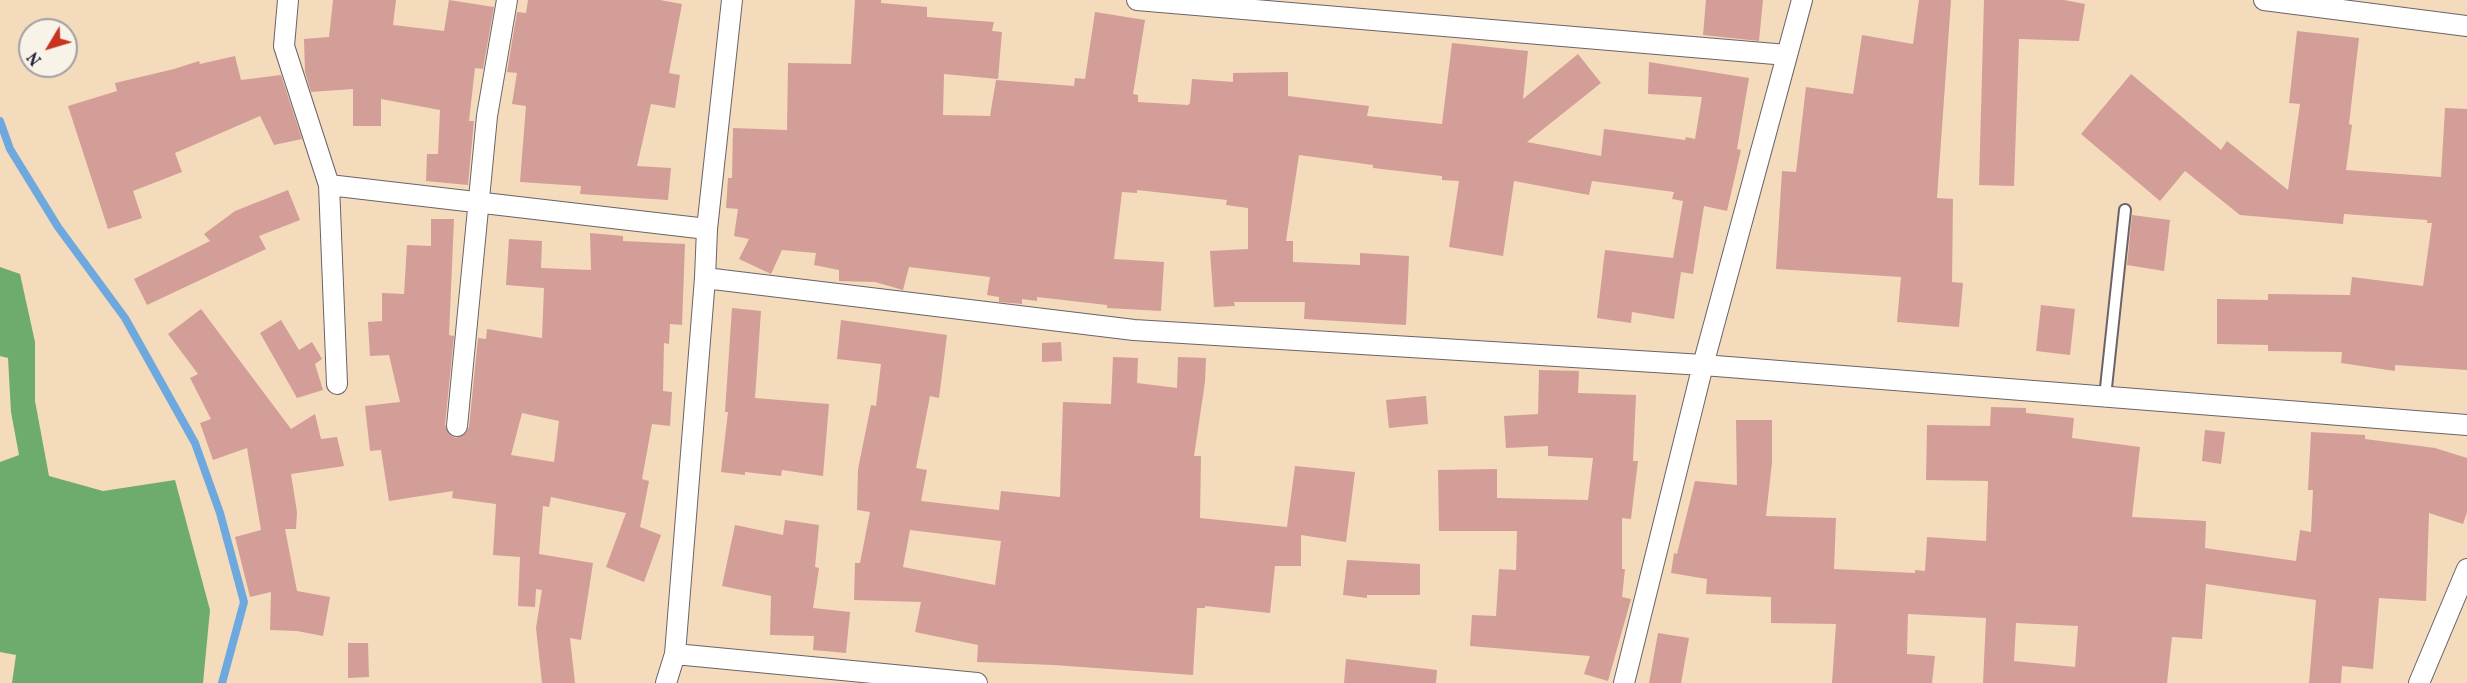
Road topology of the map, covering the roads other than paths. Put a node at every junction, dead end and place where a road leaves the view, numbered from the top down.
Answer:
1 (288, 0) edge
2 (507, 0) edge
3 (732, 0) edge
4 (1137, 0) edge
5 (1802, 0) edge
6 (2264, 0) edge
7 (2467, 26) edge
8 (1787, 55) junction
9 (329, 185) junction
10 (478, 203) junction
11 (2125, 210) dead end
12 (707, 229) junction
13 (705, 278) junction
14 (1703, 365) junction
15 (337, 384) dead end
16 (2105, 396) junction
17 (2467, 425) edge
18 (457, 426) dead end
19 (2467, 569) edge
20 (675, 654) junction
21 (666, 683) edge
22 (977, 683) edge
23 (1624, 683) edge
24 (2419, 683) edge

1 - 9 street
2 - 10 street
3 - 12 street
4 - 8 street
5 - 8 street
6 - 7 street
8 - 14 street
9 - 10 street
9 - 15 street
10 - 12 street
10 - 18 street
11 - 16 lane
12 - 13 street
13 - 14 street
13 - 20 street
14 - 16 street
14 - 23 street
16 - 17 street
19 - 24 street
20 - 21 street
20 - 22 street

